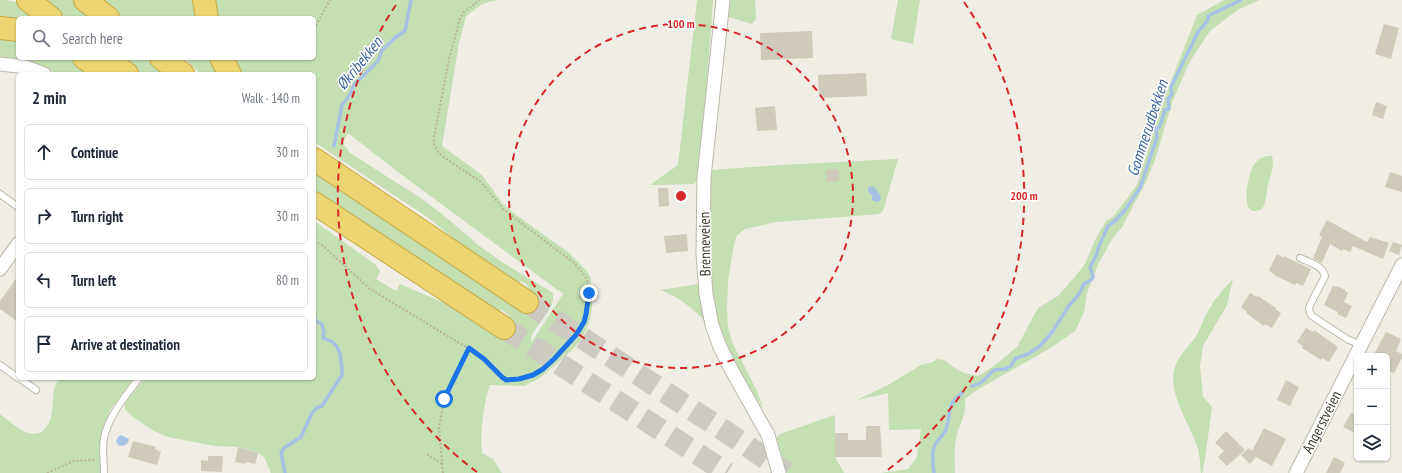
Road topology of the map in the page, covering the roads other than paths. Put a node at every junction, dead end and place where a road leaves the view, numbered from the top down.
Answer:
1 (28, 0) edge
2 (84, 0) edge
3 (204, 0) edge
4 (723, 0) edge
5 (48, 16) edge
6 (105, 16) edge
7 (207, 16) edge
8 (0, 28) edge
9 (16, 30) edge
10 (87, 60) edge
11 (108, 60) edge
12 (164, 60) edge
13 (222, 60) edge
14 (0, 64) edge
15 (39, 72) edge
16 (104, 72) edge
17 (124, 72) edge
18 (180, 72) edge
19 (229, 72) edge
20 (316, 154) edge
21 (323, 165) edge
22 (0, 194) edge
23 (316, 204) edge
24 (16, 206) edge
25 (16, 247) edge
26 (1300, 258) dead end
27 (1402, 265) edge
28 (0, 269) edge
29 (528, 302) tunnel mouth
30 (504, 328) tunnel mouth
31 (1361, 345) junction
32 (0, 365) edge
33 (16, 377) edge
34 (21, 380) edge
35 (137, 380) edge
36 (36, 390) dead end
37 (104, 473) edge
38 (779, 473) edge
39 (1296, 473) edge

1 - 5 highway
2 - 6 highway
3 - 7 highway
4 - 38 street, Brenneveien
8 - 9 highway
10 - 16 highway
11 - 17 highway
12 - 18 highway
13 - 19 highway
14 - 15 street
20 - 21 highway
21 - 29 highway
22 - 24 lane
23 - 30 highway
25 - 28 street
26 - 31 lane
27 - 31 street, Angerstveien
31 - 39 street, Angerstveien
32 - 33 lane
34 - 36 lane
35 - 37 lane

